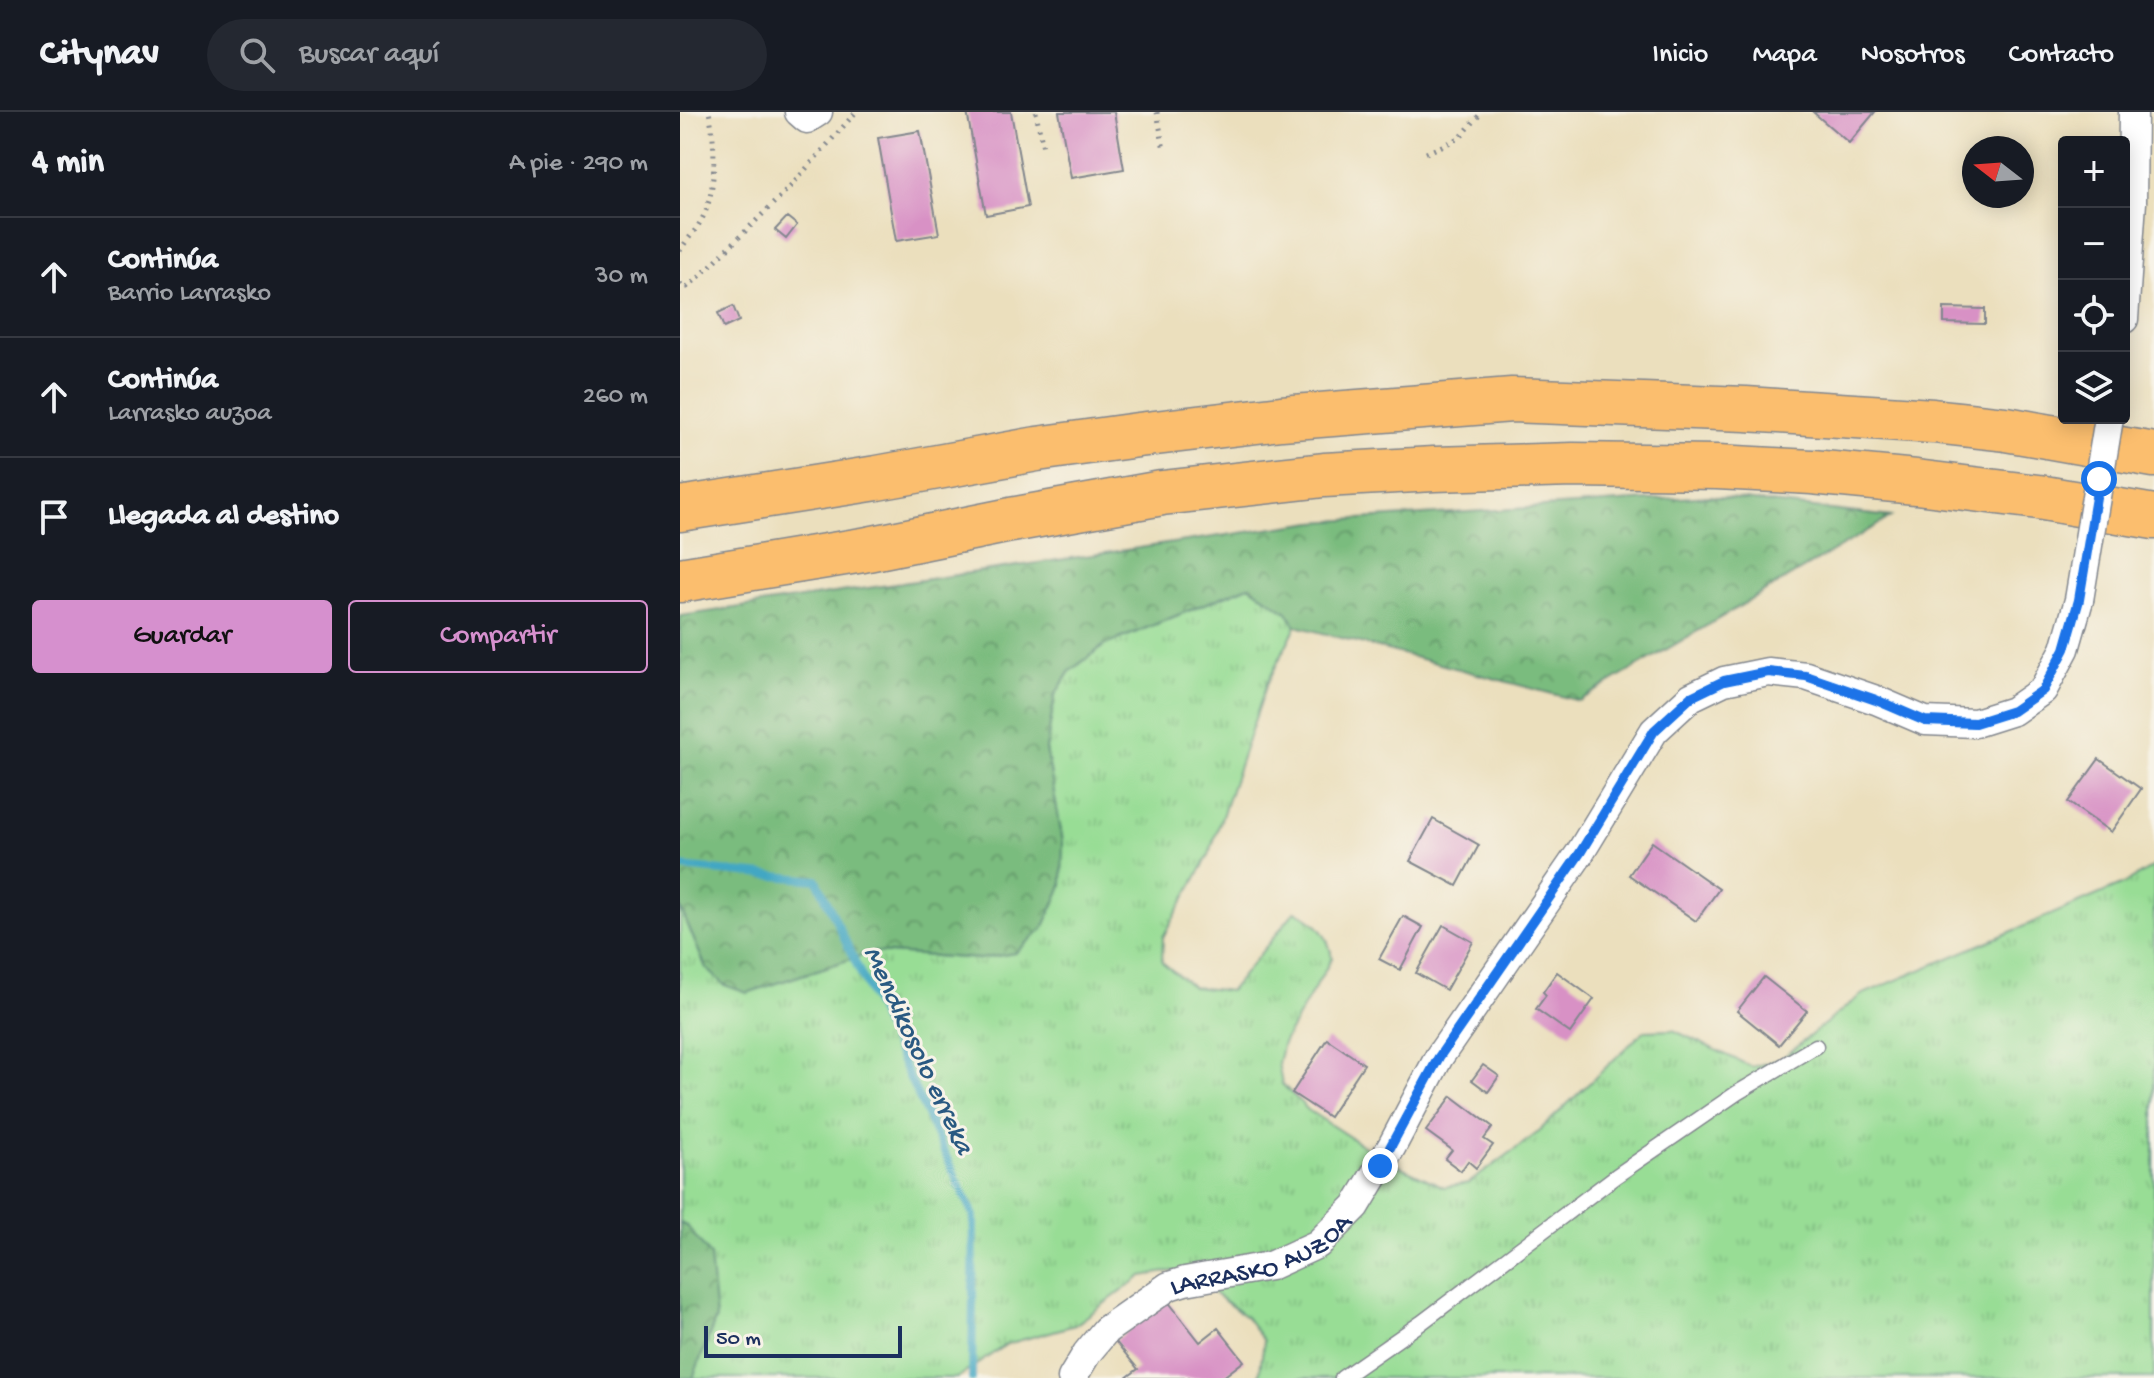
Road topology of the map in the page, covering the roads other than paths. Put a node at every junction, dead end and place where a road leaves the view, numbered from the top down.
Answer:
1 (799, 112) edge
2 (818, 112) edge
3 (2127, 117) edge
4 (2127, 280) edge
5 (2108, 424) edge
6 (2154, 455) edge
7 (680, 509) edge
8 (2154, 517) edge
9 (680, 580) edge
10 (1816, 1046) dead end
11 (1072, 1378) edge
12 (1342, 1378) edge

1 - 2 street
3 - 4 street
5 - 11 street, LARRASKO AUZOA, bridge
6 - 7 highway
8 - 9 highway
10 - 12 lane

